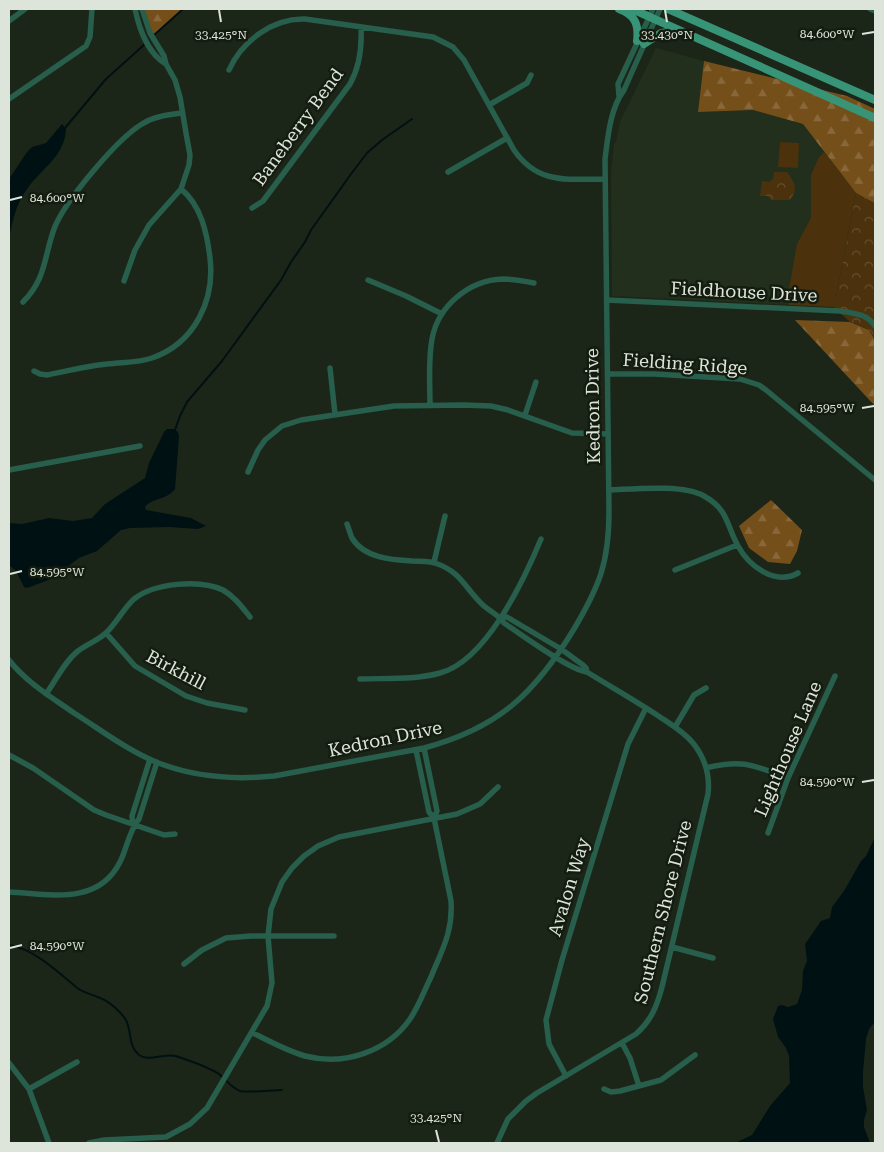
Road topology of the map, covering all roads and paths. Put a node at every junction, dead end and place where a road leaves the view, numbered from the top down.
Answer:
1 (25, 9) edge
2 (92, 9) edge
3 (135, 9) edge
4 (142, 9) edge
5 (619, 9) edge
6 (632, 9) edge
7 (668, 9) edge
8 (680, 9) edge
9 (870, 9) edge
10 (875, 11) edge
11 (653, 15) edge
12 (9, 21) edge
13 (361, 27) junction
14 (681, 31) junction
15 (735, 38) junction
16 (641, 42) junction
17 (745, 42) junction
18 (166, 64) junction
19 (229, 70) dead end
20 (531, 74) dead end
21 (9, 99) edge
22 (875, 100) edge
23 (489, 105) junction
24 (182, 114) junction
25 (875, 118) edge
26 (507, 138) junction
27 (448, 172) dead end
28 (605, 179) junction
29 (181, 190) junction
30 (252, 208) dead end
31 (368, 280) dead end
32 (124, 281) dead end
33 (534, 283) dead end
34 (607, 300) junction
35 (23, 302) dead end
36 (442, 314) junction
37 (875, 326) edge
38 (330, 368) dead end
39 (34, 371) dead end
40 (608, 374) junction
41 (536, 382) dead end
42 (430, 405) junction
43 (335, 414) junction
44 (525, 415) junction
45 (608, 434) junction
46 (140, 446) dead end
47 (9, 470) edge
48 (248, 472) dead end
49 (875, 480) edge
50 (609, 490) junction
51 (445, 516) dead end
52 (347, 524) dead end
53 (541, 539) dead end
54 (737, 545) junction
55 (434, 562) junction
56 (675, 570) dead end
57 (798, 573) dead end
58 (250, 617) dead end
59 (500, 617) junction
60 (106, 633) junction
61 (561, 649) junction
62 (556, 657) junction
63 (9, 660) edge
64 (587, 672) junction
65 (835, 676) dead end
66 (360, 679) dead end
67 (706, 688) dead end
68 (46, 694) junction
69 (646, 708) junction
70 (245, 710) dead end
71 (675, 726) junction
72 (424, 748) junction
73 (416, 750) junction
74 (9, 755) edge
75 (150, 759) junction
76 (157, 762) junction
77 (706, 768) junction
78 (788, 778) junction
79 (498, 787) dead end
80 (434, 818) junction
81 (133, 825) junction
82 (768, 833) dead end
83 (175, 834) dead end
84 (9, 892) edge
85 (268, 936) junction
86 (334, 936) dead end
87 (672, 947) junction
88 (713, 958) dead end
89 (184, 964) dead end
90 (253, 1033) junction
91 (622, 1043) junction
92 (695, 1055) dead end
93 (77, 1062) dead end
94 (9, 1064) edge
95 (566, 1076) junction
96 (638, 1086) junction
97 (28, 1089) junction
98 (604, 1089) dead end
99 (167, 1140) edge
100 (49, 1143) edge
101 (88, 1143) edge
102 (497, 1143) edge

1 - 12 street
2 - 21 street
3 - 18 street
4 - 18 street
5 - 16 main road
6 - 11 main road
7 - 15 main road
8 - 15 main road
9 - 10 street
11 - 14 main road
11 - 16 street, Kedron Drive
11 - 17 main road
13 - 19 street
13 - 23 street
13 - 30 street, Baneberry Bend
14 - 16 main road
14 - 25 main road
15 - 17 main road
16 - 28 street, Kedron Drive
17 - 22 main road
18 - 24 street
20 - 23 street
23 - 26 street
24 - 29 street
24 - 35 street
26 - 27 street
26 - 28 street
28 - 34 street, Kedron Drive
29 - 32 street
29 - 39 street
31 - 36 street
33 - 36 street
34 - 37 street, Fieldhouse Drive
34 - 40 street, Kedron Drive
36 - 42 street
38 - 43 street
40 - 45 street, Kedron Drive
40 - 49 street, Fielding Ridge
41 - 44 street
42 - 43 street
42 - 44 street
43 - 48 street
44 - 45 street
45 - 50 street, Kedron Drive
46 - 47 street
50 - 54 street
50 - 61 street, Kedron Drive
51 - 55 street
52 - 55 street
53 - 59 street
54 - 56 street
54 - 57 street
55 - 59 street
58 - 60 street
59 - 61 street, Southern Shore Drive
59 - 62 street, Southern Shore Drive
59 - 66 street
60 - 68 street
60 - 70 street, Birkhill
61 - 62 street, Kedron Drive
61 - 64 street, Southern Shore Drive
62 - 64 street, Southern Shore Drive
62 - 72 street, Kedron Drive
63 - 68 street, Kedron Drive
64 - 69 street, Southern Shore Drive
65 - 78 street, Lighthouse Lane
67 - 71 street
68 - 75 street, Kedron Drive
69 - 71 street, Southern Shore Drive
69 - 95 street, Avalon Way
71 - 77 street, Southern Shore Drive
72 - 73 street, Kedron Drive
72 - 80 street
73 - 76 street, Kedron Drive
73 - 80 street
74 - 81 street
75 - 76 street, Kedron Drive
75 - 81 street
76 - 81 street
77 - 78 street
77 - 87 street, Southern Shore Drive
78 - 82 street, Lighthouse Lane
79 - 80 street
80 - 85 street
80 - 90 street
81 - 83 street
81 - 84 street
85 - 86 street
85 - 89 street
85 - 90 street
87 - 88 street
87 - 91 street, Southern Shore Drive
90 - 99 street
91 - 95 street, Southern Shore Drive
91 - 96 street
92 - 96 street
93 - 97 street
94 - 97 street
95 - 102 street, Southern Shore Drive
96 - 98 street
97 - 100 street
99 - 101 street

